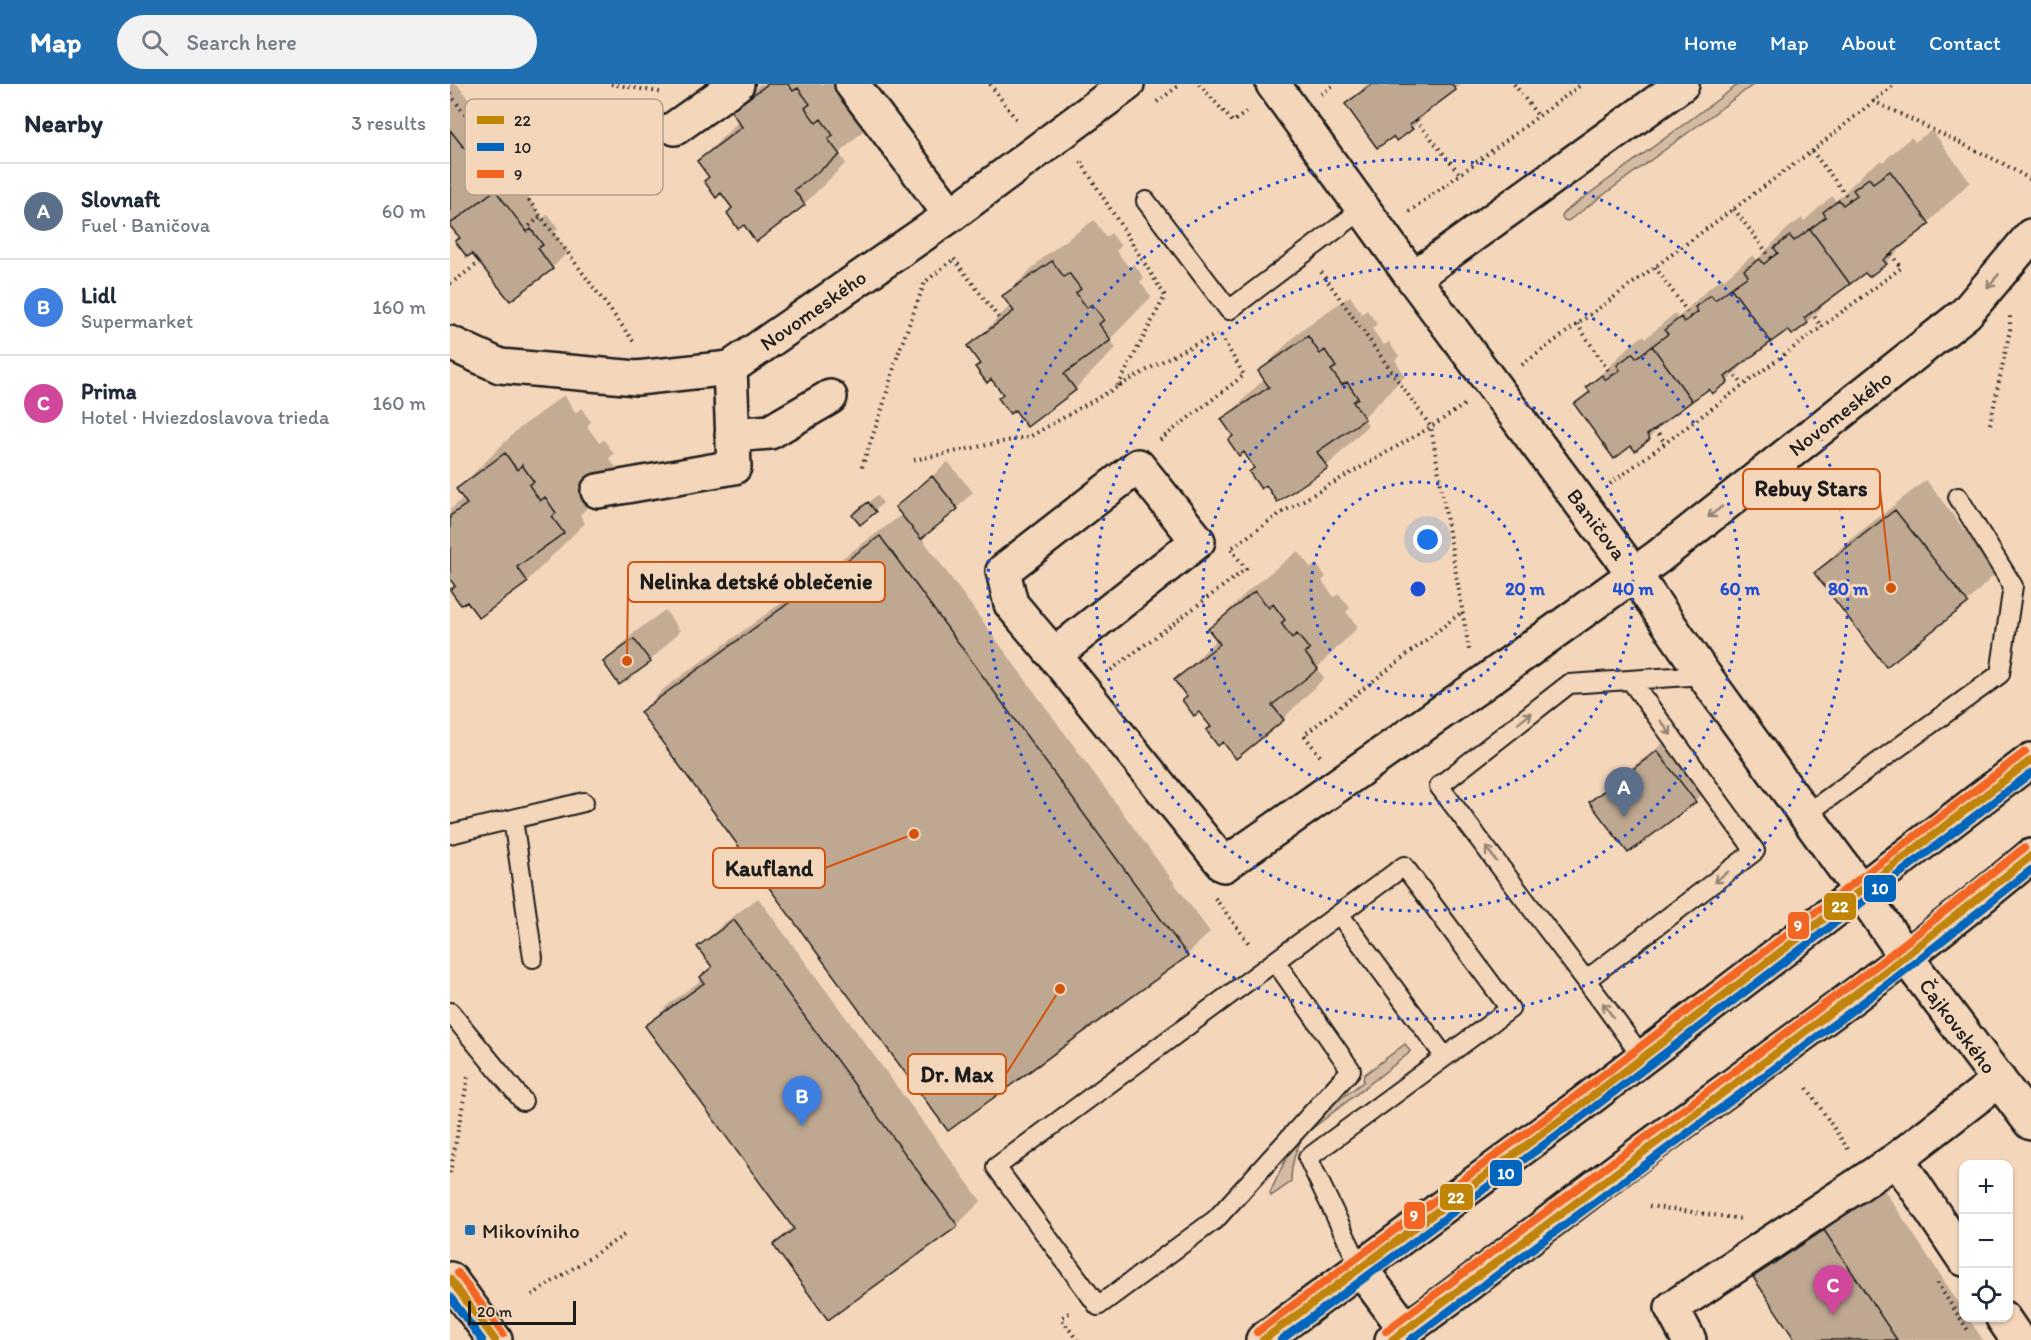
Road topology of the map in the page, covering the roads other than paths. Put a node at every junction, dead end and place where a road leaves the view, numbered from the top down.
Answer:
1 (737, 84) edge
2 (852, 84) edge
3 (1127, 84) edge
4 (1682, 84) edge
5 (1275, 87) edge
6 (675, 128) dead end
7 (1146, 201) dead end
8 (1363, 209) junction
9 (951, 215) junction
10 (2031, 236) edge
11 (1413, 278) junction
12 (450, 343) edge
13 (730, 368) junction
14 (830, 397) dead end
15 (732, 435) junction
16 (598, 491) dead end
17 (1958, 497) dead end
18 (1634, 574) junction
19 (1054, 654) junction
20 (1704, 675) junction
21 (1631, 681) junction
22 (2031, 760) edge
23 (584, 802) dead end
24 (1805, 815) junction
25 (513, 819) junction
26 (450, 834) edge
27 (2031, 856) edge
28 (1860, 890) junction
29 (1339, 914) junction
30 (1906, 957) junction
31 (533, 958) dead end
32 (1271, 964) junction
33 (1586, 980) junction
34 (450, 1012) edge
35 (1445, 1058) junction
36 (1642, 1058) junction
37 (1999, 1080) junction
38 (523, 1101) dead end
39 (2031, 1123) edge
40 (1897, 1159) junction
41 (1959, 1252) edge
42 (1361, 1269) junction
43 (450, 1279) edge
44 (2006, 1322) edge
45 (1399, 1335) edge
46 (495, 1340) edge
47 (1263, 1340) edge
48 (1689, 1340) edge
49 (2018, 1340) edge

1 - 6 street
2 - 9 street
3 - 9 street, Novomeského
4 - 11 street
5 - 8 street, Baničova
7 - 8 lane
8 - 11 street, Baničova
9 - 13 street, Novomeského
10 -> 18 street, Novomeského
11 - 18 street, Baničova
12 - 13 street, Novomeského
13 - 15 street
14 - 15 street
15 - 16 street
17 - 24 lane
18 - 19 street, Novomeského
18 - 20 street, Baničova
19 - 19 street
20 - 21 lane
20 - 24 street, Baničova
21 -> 33 lane
33 -> 21 lane
22 - 28 street
23 - 25 lane
24 - 28 street, Baničova
25 - 26 lane
25 - 31 lane
27 - 30 street
28 - 30 street, Čajkovského
28 - 36 street
29 - 32 lane
29 - 35 lane
29 - 35 lane
30 - 37 street, Čajkovského
30 - 45 street
32 - 32 lane
36 -> 33 lane
34 - 38 lane
35 - 42 lane
36 - 42 street
37 - 39 street, Čajkovského
37 - 40 street
40 - 41 street
40 - 48 street
42 - 45 street
42 - 47 street
43 - 46 street
44 - 49 street

